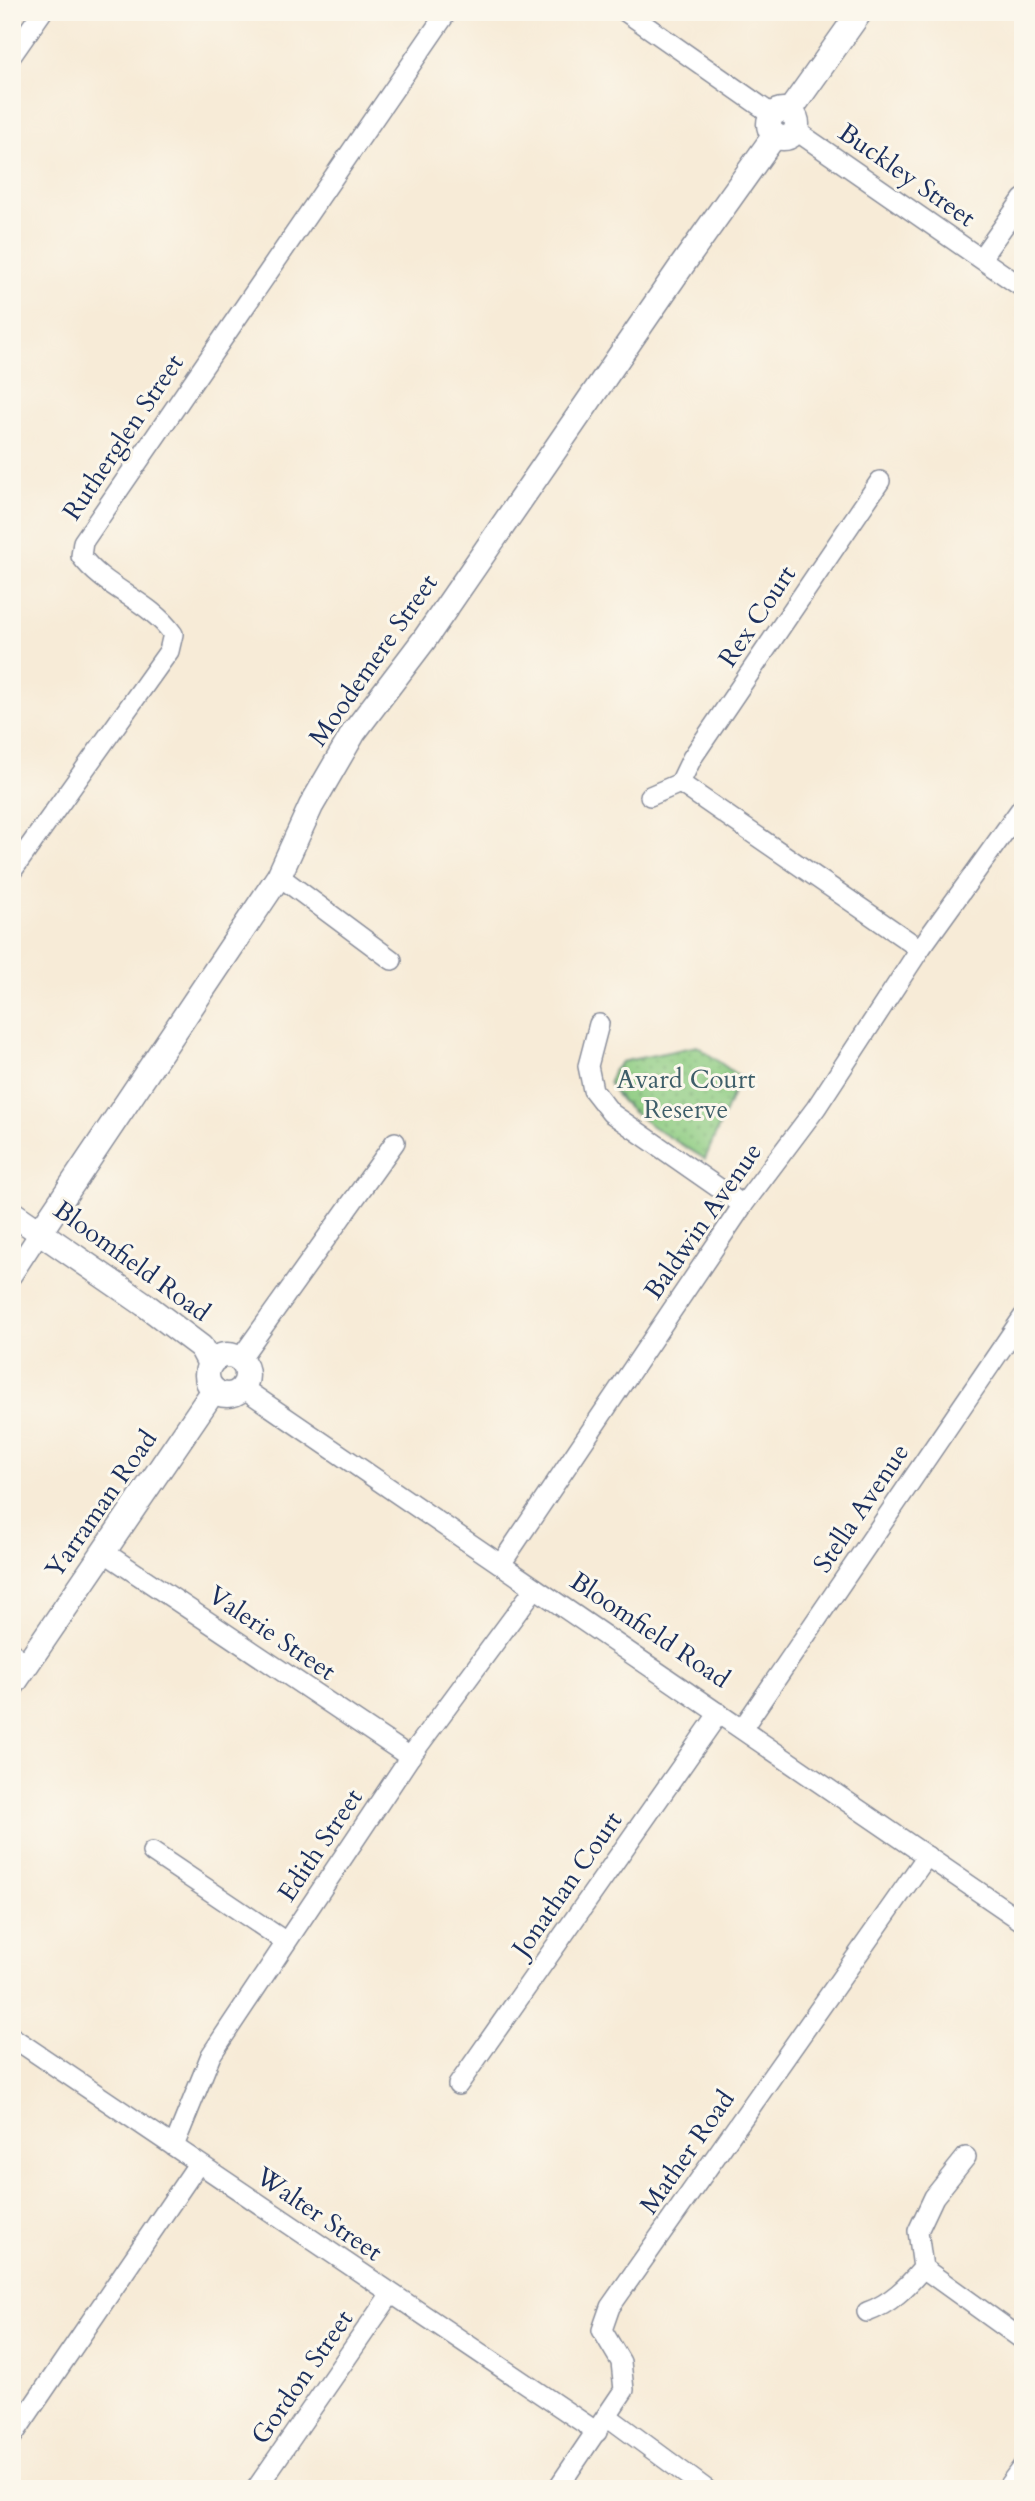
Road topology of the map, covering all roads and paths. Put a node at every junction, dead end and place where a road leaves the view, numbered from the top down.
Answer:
1 (42, 12) edge
2 (447, 12) edge
3 (626, 12) edge
4 (860, 12) edge
5 (12, 55) edge
6 (783, 123) junction
7 (1023, 199) edge
8 (981, 258) junction
9 (1023, 288) edge
10 (880, 481) dead end
11 (680, 783) junction
12 (650, 796) dead end
13 (1021, 812) edge
14 (12, 871) edge
15 (279, 876) junction
16 (920, 949) junction
17 (392, 960) dead end
18 (599, 1024) dead end
19 (395, 1142) dead end
20 (743, 1205) junction
21 (12, 1213) edge
22 (40, 1232) junction
23 (12, 1275) edge
24 (1023, 1317) edge
25 (240, 1359) junction
26 (210, 1364) junction
27 (243, 1388) junction
28 (214, 1390) junction
29 (104, 1552) junction
30 (501, 1564) junction
31 (535, 1588) junction
32 (20, 1658) edge
33 (12, 1686) edge
34 (719, 1713) junction
35 (742, 1729) junction
36 (410, 1757) junction
37 (152, 1852) dead end
38 (927, 1856) junction
39 (1023, 1922) edge
40 (286, 1942) junction
41 (12, 2037) edge
42 (458, 2085) dead end
43 (174, 2146) junction
44 (965, 2157) dead end
45 (198, 2164) junction
46 (923, 2268) junction
47 (390, 2295) junction
48 (867, 2312) dead end
49 (1023, 2340) edge
50 (602, 2424) junction
51 (12, 2437) edge
52 (1023, 2466) edge
53 (257, 2489) edge
54 (557, 2489) edge
55 (706, 2489) edge
56 (1006, 2489) edge

1 - 5 street
2 - 14 street, Rutherglen Street
3 - 6 street, Buckley Street
4 - 6 street, Moodemere Street
6 - 8 street, Buckley Street
6 - 15 street, Moodemere Street
7 - 8 street
8 - 9 street, Buckley Street
10 - 11 street, Rex Court
11 - 12 street
11 - 16 street
13 - 16 street, Baldwin Avenue
15 - 17 street
15 - 22 street, Moodemere Street
16 - 20 street, Baldwin Avenue
18 - 20 street
19 - 25 street
20 - 30 street, Baldwin Avenue
21 - 22 street, Bloomfield Road
22 - 23 street
22 - 26 street, Bloomfield Road
24 - 35 street, Stella Avenue
25 - 26 street
25 - 27 street
26 - 28 street
27 - 28 street
27 - 30 street, Bloomfield Road
28 - 29 street, Yarraman Road
29 - 32 street, Yarraman Road
29 - 36 street, Valerie Street
30 - 31 street, Bloomfield Road
31 - 34 street, Bloomfield Road
31 - 36 street, Edith Street
32 - 33 street, Yarraman Road
34 - 35 street, Bloomfield Road
34 - 42 street, Jonathan Court
35 - 38 street, Bloomfield Road
36 - 40 street, Edith Street
37 - 40 street
38 - 39 street, Bloomfield Road
38 - 50 street, Mather Road
40 - 43 street, Edith Street
41 - 43 street, Walter Street
43 - 45 street, Walter Street
44 - 46 street
45 - 47 street, Walter Street
45 - 51 street
46 - 48 street
46 - 49 street
47 - 50 street, Walter Street
47 - 53 street, Gordon Street
50 - 54 street, Mather Road
50 - 55 street, Walter Street
52 - 56 street

